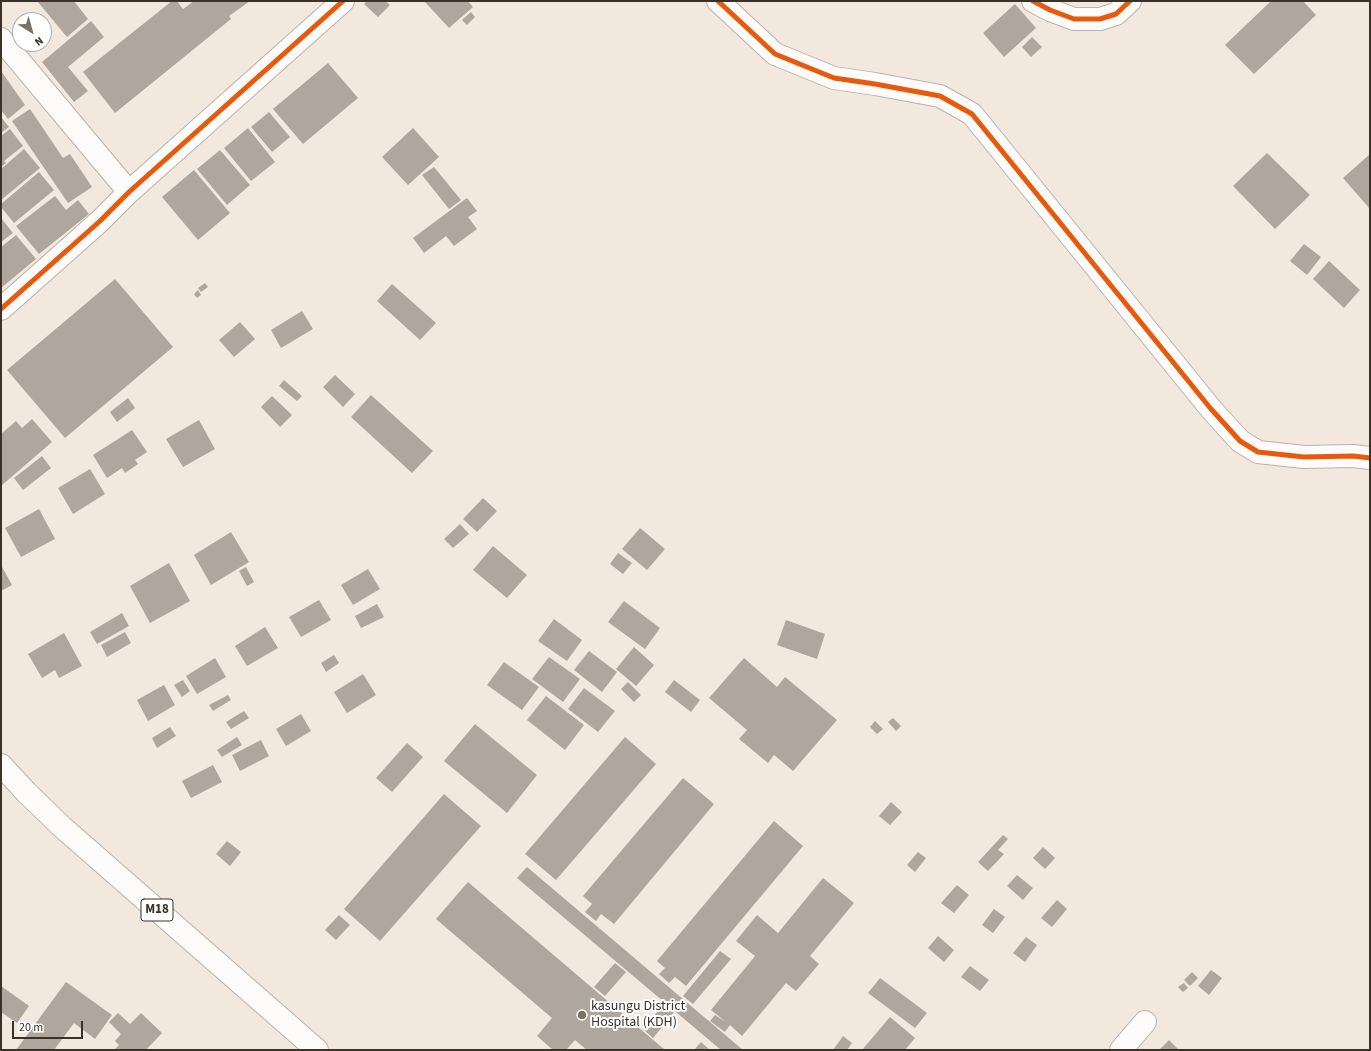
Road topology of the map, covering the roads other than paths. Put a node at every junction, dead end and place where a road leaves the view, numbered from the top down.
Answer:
1 (343, 1) edge
2 (718, 1) edge
3 (1033, 1) edge
4 (1130, 1) edge
5 (1, 39) edge
6 (129, 192) junction
7 (1, 309) edge
8 (1370, 458) edge
9 (1, 764) edge
10 (1145, 1022) dead end
11 (317, 1050) edge
12 (1121, 1050) edge

1 - 6 street
2 - 8 street
3 - 4 street
5 - 6 street
6 - 7 street
9 - 11 street, M18
10 - 12 street

